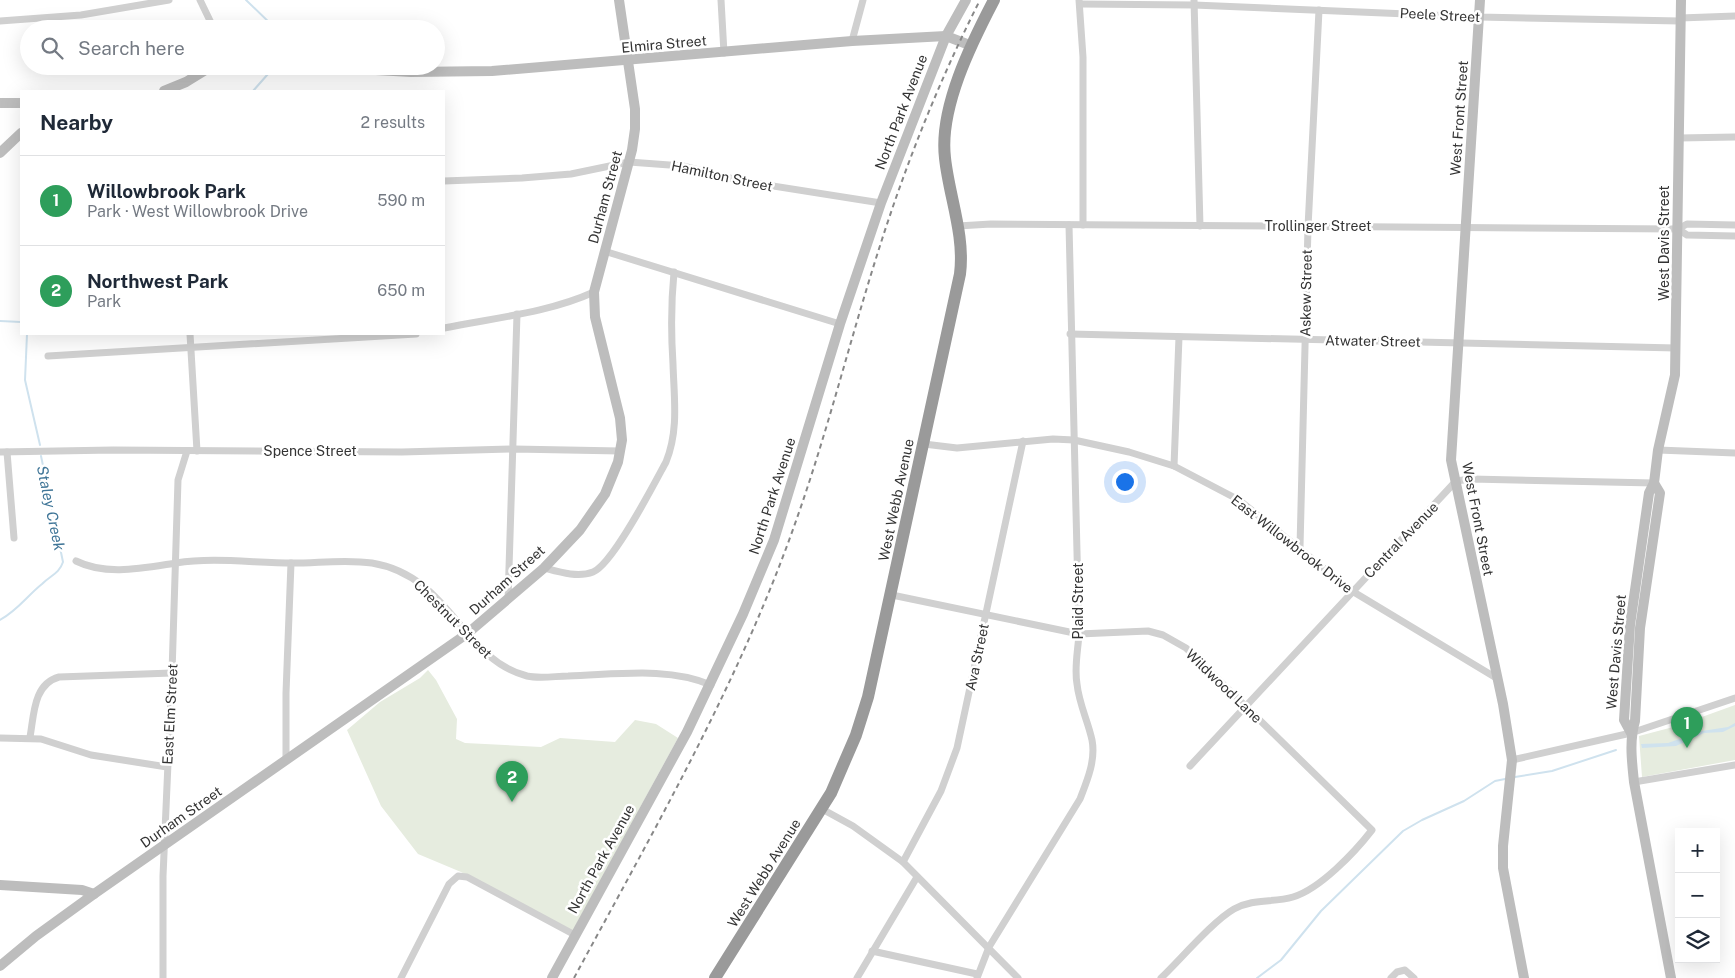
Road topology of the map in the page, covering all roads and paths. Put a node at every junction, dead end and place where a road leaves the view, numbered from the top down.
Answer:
1 (169, 0) edge
2 (200, 0) edge
3 (619, 0) edge
4 (721, 0) edge
5 (863, 0) edge
6 (966, 0) edge
7 (994, 0) edge
8 (1480, 0) edge
9 (1681, 0) edge
10 (1080, 2) edge
11 (1194, 3) edge
12 (1319, 10) junction
13 (1735, 16) edge
14 (1479, 17) junction
15 (210, 20) edge
16 (1680, 20) junction
17 (0, 21) edge
18 (946, 36) junction
19 (852, 41) junction
20 (972, 46) junction
21 (724, 53) junction
22 (627, 61) junction
23 (445, 71) edge
24 (197, 75) edge
25 (171, 90) edge
26 (0, 103) edge
27 (20, 103) edge
28 (20, 135) edge
29 (1735, 137) edge
30 (1679, 138) junction
31 (0, 153) edge
32 (629, 162) junction
33 (445, 181) edge
34 (881, 203) junction
35 (1083, 225) junction
36 (1735, 225) edge
37 (958, 226) junction
38 (1068, 226) junction
39 (1200, 226) junction
40 (1466, 226) junction
41 (1308, 227) junction
42 (1678, 229) junction
43 (1735, 236) edge
44 (604, 251) junction
45 (674, 272) junction
46 (594, 292) junction
47 (517, 314) junction
48 (840, 324) junction
49 (445, 328) edge
50 (1070, 334) junction
51 (190, 335) edge
52 (399, 335) edge
53 (1179, 336) junction
54 (1305, 339) junction
55 (1458, 342) junction
56 (191, 347) junction
57 (1676, 348) junction
58 (48, 356) dead end
59 (1074, 440) junction
60 (1023, 441) junction
61 (924, 444) junction
62 (514, 449) junction
63 (1658, 450) junction
64 (197, 451) junction
65 (620, 451) junction
66 (4, 452) edge
67 (187, 452) junction
68 (1735, 452) edge
69 (1174, 466) junction
70 (1456, 481) junction
71 (1654, 483) junction
72 (14, 538) dead end
73 (1300, 548) junction
74 (76, 561) dead end
75 (175, 563) junction
76 (292, 563) junction
77 (544, 568) junction
78 (1352, 591) junction
79 (892, 595) junction
80 (508, 600) junction
81 (986, 615) junction
82 (468, 633) junction
83 (1079, 634) junction
84 (172, 673) junction
85 (1498, 679) junction
86 (710, 685) junction
87 (1735, 698) edge
88 (1244, 706) junction
89 (1631, 733) junction
90 (30, 737) junction
91 (0, 738) edge
92 (286, 760) junction
93 (1512, 765) junction
94 (1735, 765) edge
95 (1190, 766) dead end
96 (167, 767) junction
97 (1634, 782) junction
98 (822, 809) junction
99 (164, 845) junction
100 (903, 862) junction
101 (917, 877) junction
102 (0, 885) edge
103 (94, 894) junction
104 (575, 935) junction
105 (989, 947) junction
106 (872, 952) junction
107 (0, 966) edge
108 (977, 976) edge
109 (163, 978) edge
110 (401, 978) edge
111 (552, 978) edge
112 (715, 978) edge
113 (856, 978) edge
114 (1018, 978) edge
115 (1161, 978) edge
116 (1391, 978) edge
117 (1414, 978) edge
118 (1524, 978) edge
119 (1671, 978) edge

1 - 17 street
2 - 15 street
3 - 22 street, Durham Street
4 - 21 street
5 - 19 street
6 - 18 street, North Park Avenue
7 - 20 highway, West Webb Avenue
8 - 14 street, West Front Street
9 - 16 street, West Davis Street
10 - 11 street, Peele Street
10 - 35 street
11 - 12 street, Peele Street
11 - 39 street
12 - 14 street, Peele Street
12 - 41 street, Askew Street
13 - 16 street, Peele Street
14 - 16 street, Peele Street
14 - 40 street, West Front Street
16 - 30 street, West Davis Street
18 - 19 street, Elmira Street
18 - 20 street, Elmira Street
18 - 34 street, North Park Avenue
19 - 21 street, Elmira Street
20 - 37 highway, West Webb Avenue
21 - 22 street, Elmira Street
22 - 23 street, Elmira Street
22 - 32 street, Durham Street
24 - 25 street
26 - 27 street
28 - 31 street
29 - 30 street
30 - 42 street, West Davis Street
32 - 33 street, Hamilton Street
32 - 34 street, Hamilton Street
32 - 44 street, Durham Street
34 - 48 street, North Park Avenue
35 - 38 street, Trollinger Street
35 - 39 street, Trollinger Street
36 - 42 street
37 - 38 street, Trollinger Street
37 - 61 highway, West Webb Avenue
38 - 50 street, Plaid Street
39 - 41 street, Trollinger Street
40 - 41 street, Trollinger Street
40 - 42 street, Trollinger Street
40 - 55 street, West Front Street
41 - 54 street, Askew Street
42 - 43 street
42 - 57 street, West Davis Street
44 - 45 street
44 - 46 street, Durham Street
45 - 48 street
45 - 77 street
46 - 47 street
46 - 65 street, Durham Street
47 - 49 street
47 - 62 street
48 - 86 street, North Park Avenue
50 - 53 street, Atwater Street
50 - 59 street, Plaid Street
51 - 56 street
52 - 56 street
53 - 54 street, Atwater Street
53 - 69 street
54 - 55 street, Atwater Street
54 - 73 street, Askew Street
55 - 57 street, Atwater Street
55 - 70 street, West Front Street
56 - 58 street
56 - 64 street
57 - 63 street, West Davis Street
59 - 60 street, East Willowbrook Drive
59 - 69 street, East Willowbrook Drive
59 - 83 street, Plaid Street
60 - 61 street, East Willowbrook Drive
60 - 81 street, Ava Street
61 - 79 highway, West Webb Avenue
62 - 64 street, Spence Street
62 - 65 street, Spence Street
62 - 80 street
63 - 68 street
63 - 71 street, West Davis Street
64 - 67 street, Spence Street
65 - 77 street, Durham Street
66 - 67 street, Spence Street
66 - 72 street
67 - 75 street, East Elm Street
69 - 73 street, East Willowbrook Drive
70 - 71 street
70 - 78 street, Central Avenue
70 - 85 street, West Front Street
71 - 89 street, West Davis Street
73 - 78 street, East Willowbrook Drive
74 - 75 street, Chestnut Street
75 - 76 street, Chestnut Street
75 - 84 street, East Elm Street
76 - 82 street, Chestnut Street
76 - 92 street
77 - 80 street, Durham Street
78 - 85 street, East Willowbrook Drive
78 - 88 street, Central Avenue
79 - 81 street, Wildwood Lane
79 - 98 highway, West Webb Avenue
80 - 82 street, Durham Street
81 - 83 street, Wildwood Lane
81 - 100 street, Ava Street
82 - 86 street, Chestnut Street
82 - 92 street, Durham Street
83 - 88 street, Wildwood Lane
83 - 105 street, Plaid Street
84 - 90 street
84 - 96 street, East Elm Street
85 - 93 street, West Front Street
86 - 104 street, North Park Avenue
87 - 89 street
88 - 95 street, Central Avenue
88 - 115 street, Wildwood Lane
89 - 93 street
89 - 97 street, West Davis Street
90 - 91 street
90 - 96 street
92 - 99 street, Durham Street
93 - 118 street, West Front Street
94 - 97 street
96 - 99 street, East Elm Street
97 - 119 street, West Davis Street
98 - 100 street
98 - 112 highway, West Webb Avenue
99 - 103 street, Durham Street
99 - 109 street, East Elm Street
100 - 101 street
101 - 105 street
101 - 106 street
102 - 103 street
103 - 107 street, Durham Street
104 - 110 street
104 - 111 street, North Park Avenue
105 - 108 street, Plaid Street
105 - 114 street
106 - 108 street
106 - 113 street
116 - 117 street

